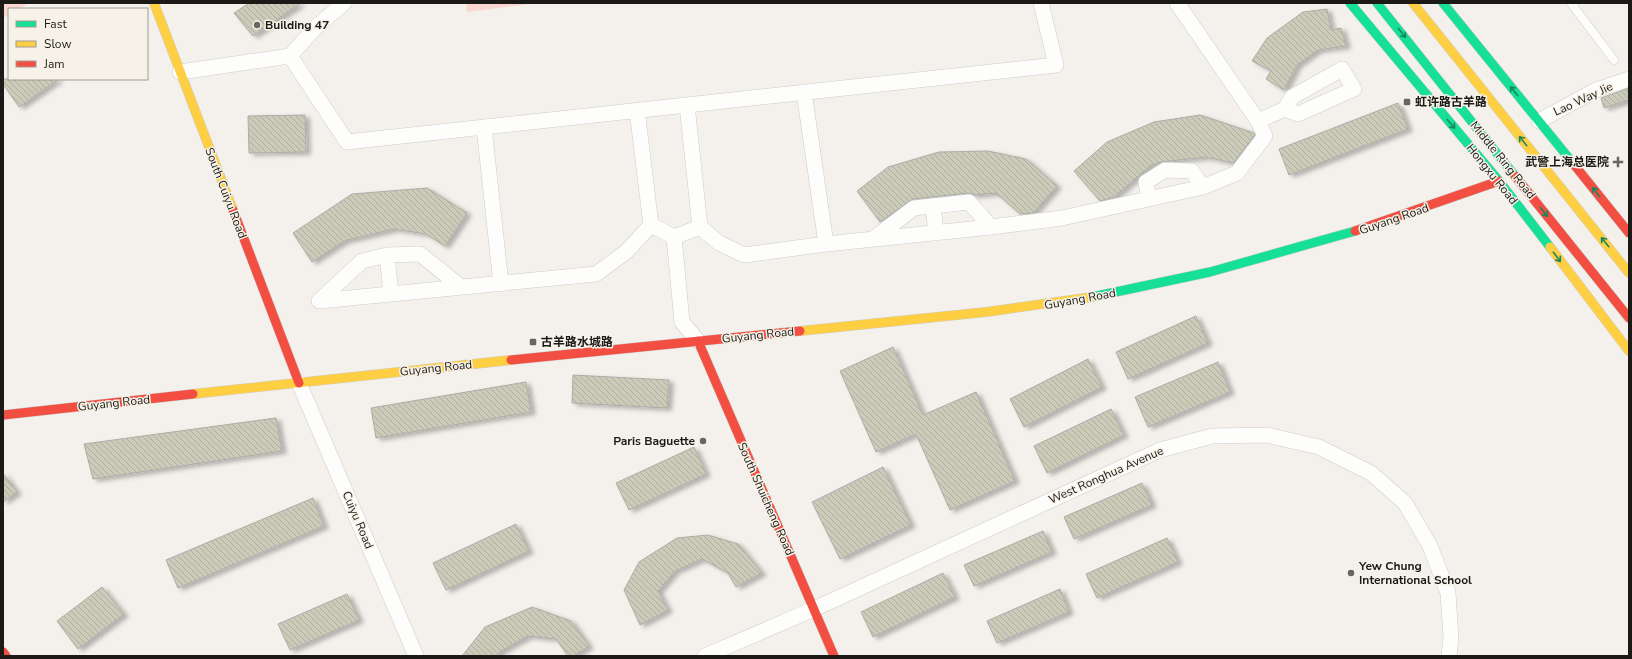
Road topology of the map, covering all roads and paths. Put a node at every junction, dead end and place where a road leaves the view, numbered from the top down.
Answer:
1 (344, 3) edge
2 (1041, 3) edge
3 (1177, 3) edge
4 (1350, 3) edge
5 (1377, 3) edge
6 (1414, 3) edge
7 (1442, 3) edge
8 (1571, 3) edge
9 (156, 4) edge
10 (290, 56) junction
11 (1614, 60) dead end
12 (180, 72) junction
13 (1629, 79) edge
14 (804, 92) junction
15 (687, 105) junction
16 (637, 110) junction
17 (1285, 110) dead end
18 (1258, 121) junction
19 (1539, 121) junction
20 (484, 127) junction
21 (1165, 170) junction
22 (1499, 181) junction
23 (1203, 187) junction
24 (1172, 194) junction
25 (1149, 199) junction
26 (933, 206) junction
27 (651, 225) junction
28 (700, 227) junction
29 (991, 227) junction
30 (936, 232) junction
31 (1629, 233) edge
32 (674, 237) junction
33 (873, 239) junction
34 (826, 244) junction
35 (386, 255) junction
36 (1629, 273) edge
37 (501, 284) junction
38 (461, 287) junction
39 (391, 294) junction
40 (1629, 318) edge
41 (698, 341) junction
42 (1629, 351) edge
43 (299, 383) junction
44 (3, 415) edge
45 (814, 609) junction
46 (3, 652) edge
47 (6, 656) edge
48 (416, 656) edge
49 (705, 656) edge
50 (834, 656) edge
51 (1449, 656) edge

1 - 10 street
2 - 14 street
3 - 18 street
4 -> 22 main road, Hongxu Road
5 -> 40 main road, Middle Ring Road
36 -> 6 main road
19 -> 7 main road
8 - 11 lane
9 - 12 main road, South Cuiyu Road
10 - 12 street
10 - 20 street
12 - 43 main road, South Cuiyu Road
13 - 19 street, Lao Way Jie
14 - 15 street
14 - 34 street
15 - 16 street
15 - 28 street
16 - 20 street
16 - 27 street
17 - 18 street
18 - 23 street
31 -> 19 main road
20 - 37 street
21 - 23 street
21 - 24 street
21 - 25 street
22 - 41 main road, Guyang Road
22 -> 42 main road, Hongxu Road
23 - 24 street
24 - 25 street
25 - 29 street
26 - 29 street
26 - 30 street
26 - 33 street
27 - 32 street
27 - 37 street
28 - 32 street
28 - 34 street
29 - 30 street
30 - 33 street
32 - 41 street
33 - 34 street
35 - 38 street
35 - 39 street
35 - 39 street
37 - 38 street
38 - 39 street
41 - 43 main road, Guyang Road
41 - 45 main road, South Shuicheng Road
43 - 44 main road, Guyang Road
43 - 48 street, Cuiyu Road
45 - 49 street, West Ronghua Avenue
45 - 50 main road, South Shuicheng Road
45 - 51 street, West Ronghua Avenue
46 - 47 main road

